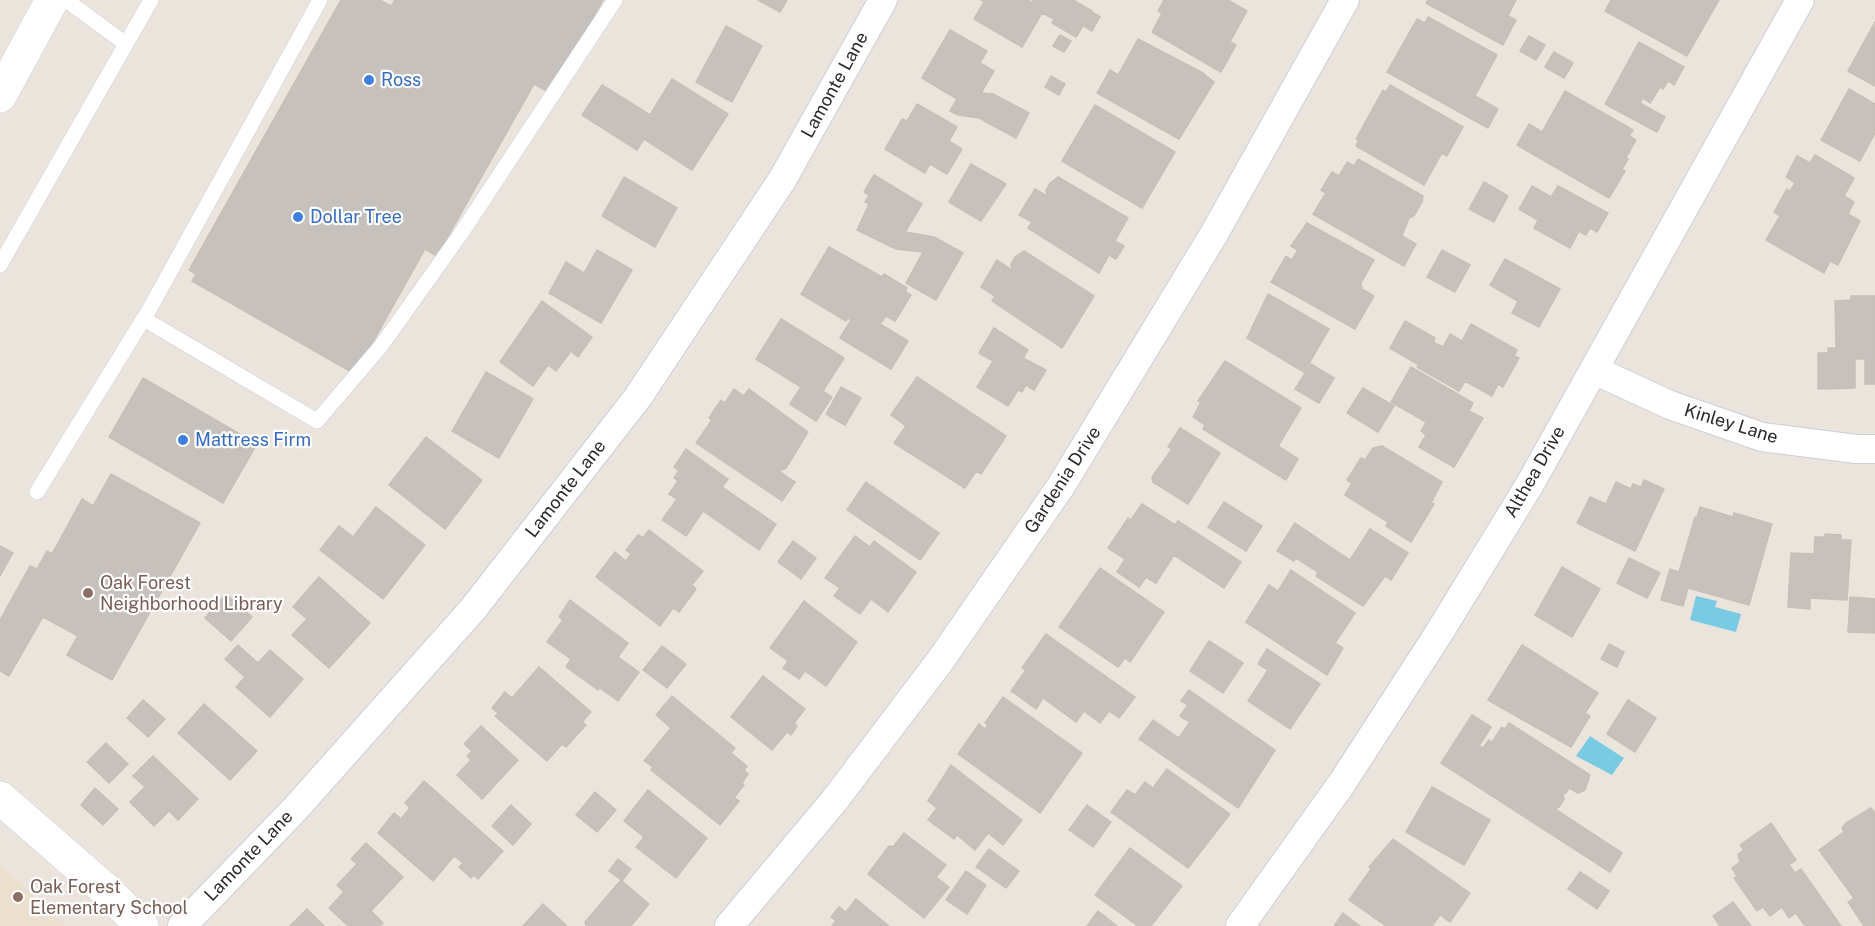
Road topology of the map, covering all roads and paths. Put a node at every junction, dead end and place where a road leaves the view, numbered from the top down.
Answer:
1 (52, 0) edge
2 (66, 0) edge
3 (151, 0) edge
4 (320, 0) edge
5 (615, 0) edge
6 (883, 0) edge
7 (1345, 0) edge
8 (1800, 0) edge
9 (126, 44) junction
10 (0, 96) edge
11 (0, 266) edge
12 (144, 319) junction
13 (1594, 370) junction
14 (1875, 449) edge
15 (37, 492) dead end
16 (0, 798) edge
17 (142, 926) edge
18 (182, 926) edge
19 (729, 926) edge
20 (1240, 926) edge

1 - 10 street
2 - 9 lane
3 - 9 lane
4 - 12 lane
5 - 12 lane
6 - 18 street, Lamonte Lane
7 - 19 street, Gardenia Drive
8 - 13 street, Althea Drive
9 - 11 lane
12 - 15 lane
13 - 14 street, Kinley Lane
13 - 20 street, Althea Drive
16 - 17 street

